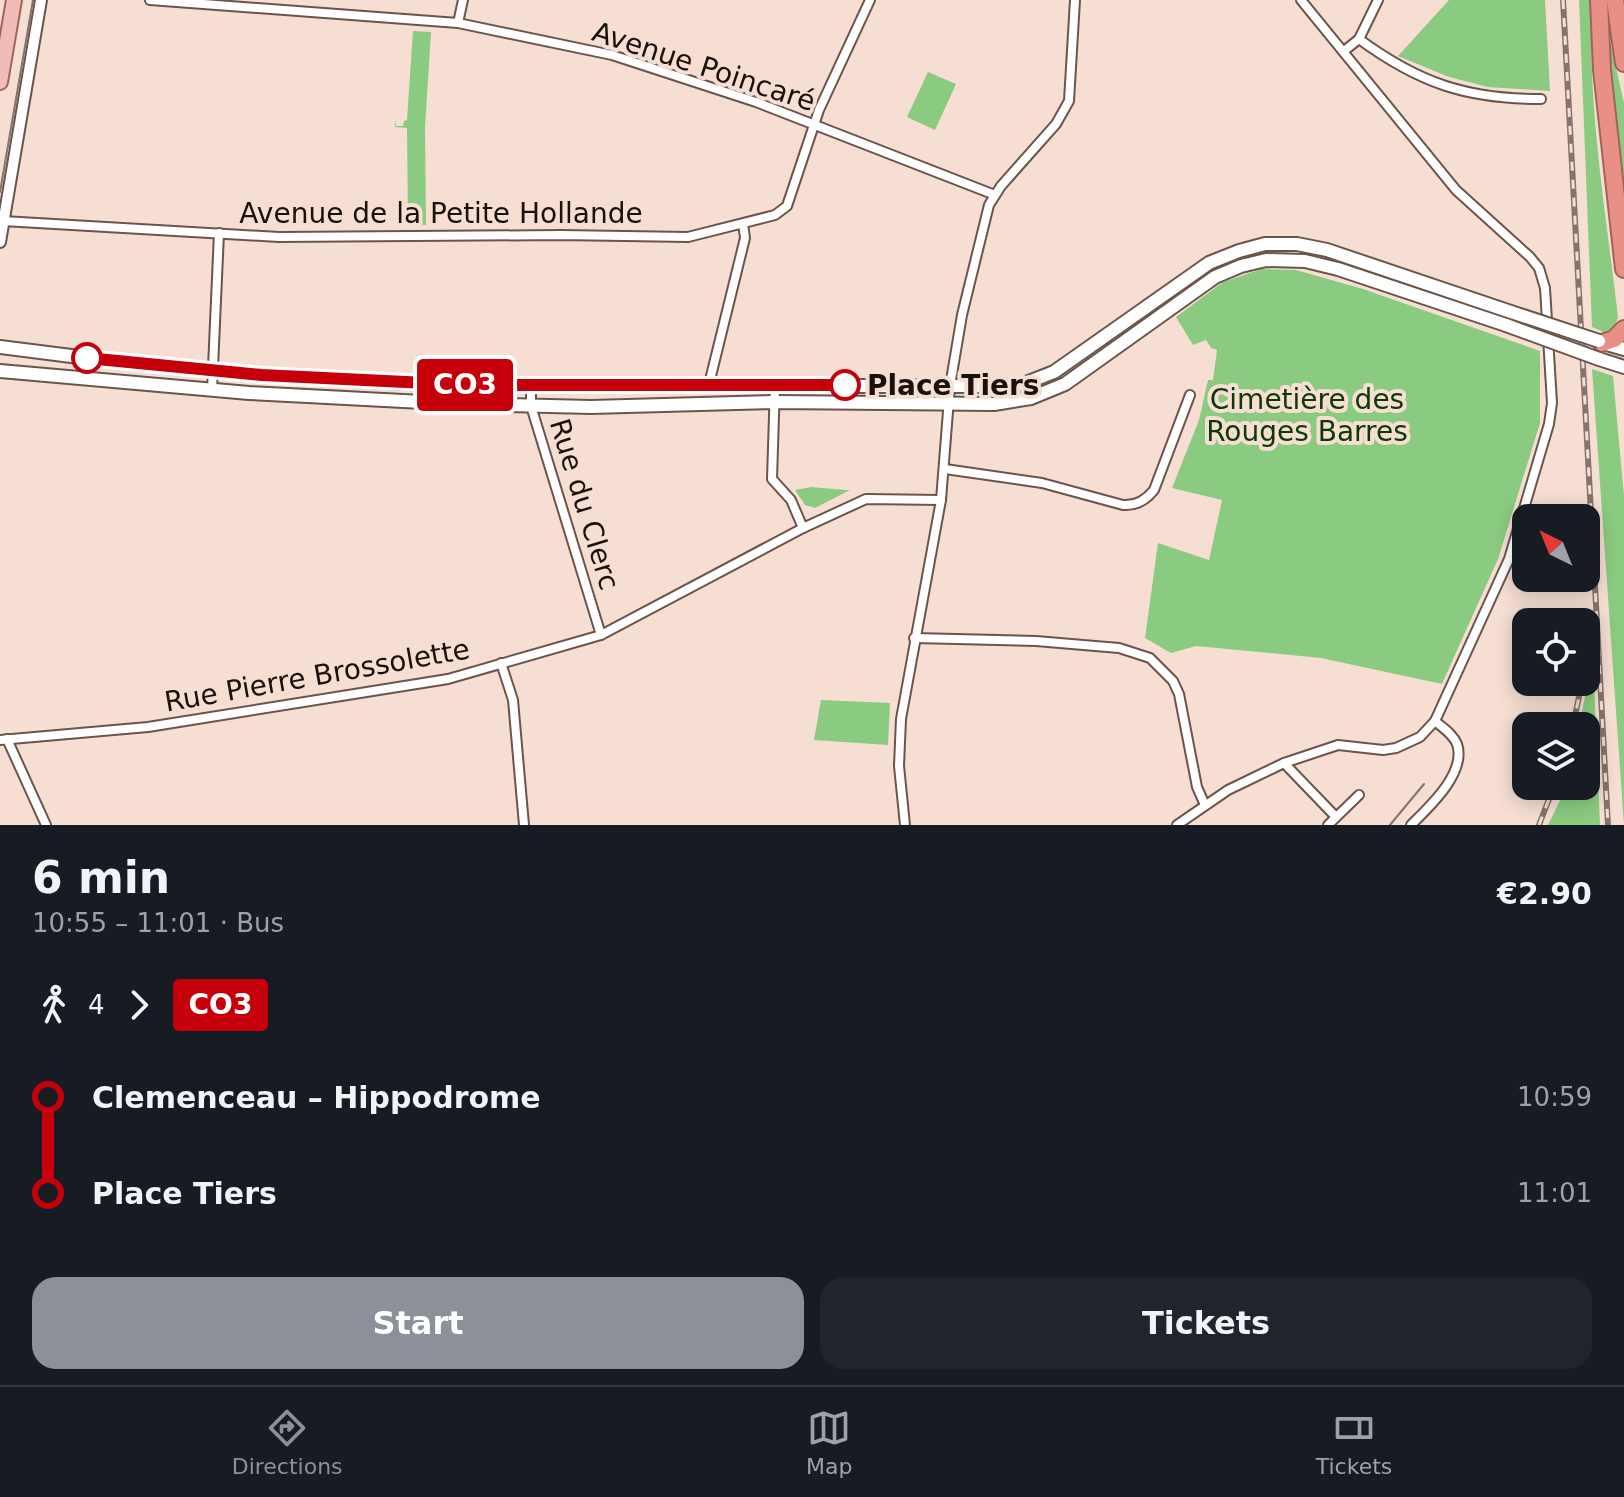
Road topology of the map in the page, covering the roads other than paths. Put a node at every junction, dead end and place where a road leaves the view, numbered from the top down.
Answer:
1 (5, 0) edge
2 (14, 0) edge
3 (41, 0) edge
4 (150, 0) edge
5 (463, 0) edge
6 (870, 0) edge
7 (1075, 0) edge
8 (1301, 0) edge
9 (1378, 0) edge
10 (1599, 0) edge
11 (1615, 0) edge
12 (458, 23) junction
13 (0, 30) edge
14 (1359, 39) junction
15 (1344, 51) junction
16 (1624, 63) edge
17 (1, 78) edge
18 (1541, 99) dead end
19 (0, 100) edge
20 (814, 125) junction
21 (995, 195) junction
22 (3, 221) junction
23 (743, 224) junction
24 (219, 233) junction
25 (0, 242) edge
26 (1624, 269) edge
27 (1624, 329) edge
28 (0, 347) edge
29 (1600, 348) junction
30 (1624, 349) edge
31 (1624, 367) edge
32 (213, 370) junction
33 (0, 371) edge
34 (709, 384) junction
35 (775, 384) junction
36 (531, 386) junction
37 (950, 386) junction
38 (212, 390) junction
39 (1190, 395) dead end
40 (775, 402) junction
41 (949, 404) junction
42 (531, 406) junction
43 (945, 469) junction
44 (941, 500) junction
45 (803, 528) junction
46 (601, 635) junction
47 (914, 638) junction
48 (501, 663) junction
49 (1435, 721) junction
50 (4, 740) edge
51 (1284, 763) junction
52 (1359, 795) dead end
53 (1205, 805) junction
54 (1336, 817) junction
55 (46, 825) edge
56 (524, 825) edge
57 (905, 825) edge
58 (1177, 825) edge
59 (1328, 825) edge
60 (1411, 825) edge

1 - 13 main road
2 - 17 main road
3 - 22 street
4 - 12 street, Avenue Poincaré
5 - 12 street
6 - 20 street, Avenue de la Petite Hollande
7 - 21 street
8 - 15 street
9 - 14 street
10 - 26 highway
11 - 16 highway
12 - 20 street, Avenue Poincaré
14 - 15 street
14 - 18 street
15 - 49 street
17 - 19 main road
20 - 21 street, Avenue Poincaré
20 - 23 street, Avenue de la Petite Hollande
21 - 37 street
22 - 24 street, Avenue de la Petite Hollande
22 - 25 street
23 - 24 street, Avenue de la Petite Hollande
23 - 34 street
24 - 32 street
27 - 29 highway
28 - 32 main road
29 - 30 main road
29 - 31 main road
29 - 37 main road, bridge
29 - 41 main road, bridge
32 - 36 main road
32 - 38 street
33 - 38 main road
34 - 35 main road
34 - 36 main road
35 - 37 main road
35 - 40 street
36 - 42 street, Rue du Clerc
37 - 41 street
38 - 42 main road
39 - 43 street
40 - 41 main road
40 - 42 main road
40 - 45 street
41 - 43 street
42 - 46 street, Rue du Clerc
43 - 44 street
44 - 45 street, Rue Pierre Brossolette
44 - 47 street
45 - 46 street, Rue Pierre Brossolette
46 - 48 street, Rue Pierre Brossolette
47 - 53 street
47 - 57 street
48 - 50 street, Rue Pierre Brossolette
48 - 56 street
49 - 51 street
49 - 60 street
50 - 55 street
51 - 53 street
51 - 54 street
52 - 54 street
53 - 58 street
54 - 59 street

